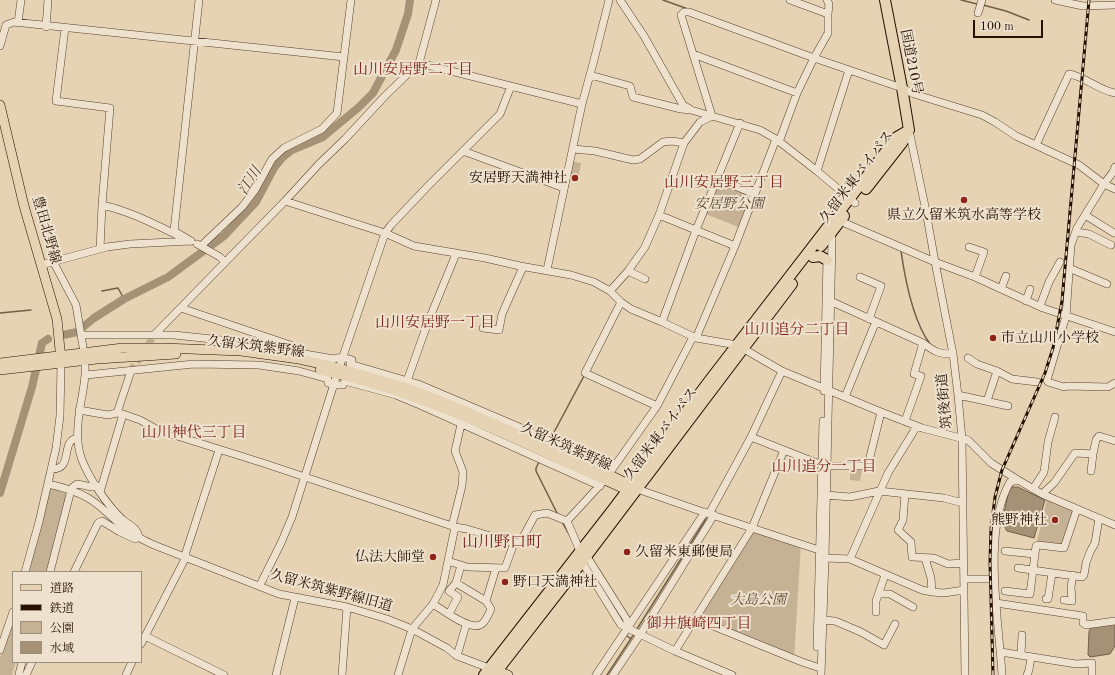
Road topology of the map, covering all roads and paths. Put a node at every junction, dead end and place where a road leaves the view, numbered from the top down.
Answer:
1 (21, 0) edge
2 (48, 0) edge
3 (199, 0) edge
4 (351, 0) edge
5 (436, 0) edge
6 (609, 0) edge
7 (620, 0) edge
8 (790, 0) edge
9 (827, 0) edge
10 (885, 0) edge
11 (982, 0) edge
12 (1055, 0) edge
13 (1115, 5) edge
14 (978, 13) dead end
15 (828, 14) junction
16 (18, 23) junction
17 (46, 26) junction
18 (65, 28) junction
19 (194, 41) junction
20 (0, 46) edge
21 (693, 54) junction
22 (344, 57) junction
23 (814, 58) junction
24 (419, 63) junction
25 (849, 70) junction
26 (590, 75) junction
27 (511, 86) junction
28 (902, 88) junction
29 (797, 93) junction
30 (1115, 93) edge
31 (0, 104) edge
32 (582, 104) junction
33 (691, 110) junction
34 (712, 116) junction
35 (740, 123) junction
36 (908, 130) junction
37 (777, 141) junction
38 (684, 143) junction
39 (1036, 145) junction
40 (573, 149) junction
41 (463, 151) junction
42 (1115, 167) edge
43 (817, 171) junction
44 (717, 179) junction
45 (1104, 184) junction
46 (564, 188) junction
47 (1115, 189) edge
48 (755, 194) junction
49 (285, 201) junction
50 (852, 201) junction
51 (102, 205) junction
52 (659, 215) junction
53 (1085, 215) junction
54 (840, 221) junction
55 (696, 230) junction
56 (1076, 232) junction
57 (385, 233) junction
58 (828, 233) junction
59 (1114, 233) dead end
60 (191, 241) junction
61 (1110, 245) dead end
62 (201, 246) junction
63 (735, 246) junction
64 (969, 247) dead end
65 (100, 250) junction
66 (456, 254) junction
67 (813, 256) junction
68 (827, 260) junction
69 (225, 262) junction
70 (935, 262) junction
71 (1060, 262) dead end
72 (54, 263) junction
73 (42, 266) junction
74 (523, 267) junction
75 (1069, 268) junction
76 (547, 270) junction
77 (628, 271) junction
78 (1006, 276) dead end
79 (860, 277) dead end
80 (975, 277) junction
81 (645, 279) dead end
82 (1107, 284) dead end
83 (1001, 289) junction
84 (1030, 289) dead end
85 (610, 291) junction
86 (828, 301) junction
87 (1026, 301) junction
88 (621, 302) junction
89 (1040, 306) junction
90 (181, 308) junction
91 (1066, 316) junction
92 (869, 319) junction
93 (662, 322) junction
94 (878, 323) junction
95 (482, 328) dead end
96 (81, 331) junction
97 (1115, 332) edge
98 (155, 334) junction
99 (695, 337) junction
100 (923, 343) junction
101 (740, 346) junction
102 (83, 347) dead end
103 (302, 353) junction
104 (953, 354) junction
105 (343, 357) junction
106 (968, 358) dead end
107 (57, 360) junction
108 (0, 363) edge
109 (85, 366) dead end
110 (0, 370) edge
111 (131, 371) junction
112 (339, 371) junction
113 (782, 371) junction
114 (997, 371) junction
115 (86, 375) junction
116 (407, 381) junction
117 (1037, 382) dead end
118 (1115, 384) edge
119 (334, 385) junction
120 (826, 389) junction
121 (958, 395) junction
122 (845, 397) junction
123 (987, 402) junction
124 (657, 406) junction
125 (1008, 406) dead end
126 (79, 410) junction
127 (881, 412) junction
128 (120, 414) junction
129 (464, 414) junction
130 (1055, 417) dead end
131 (905, 421) junction
132 (917, 426) junction
133 (751, 437) junction
134 (78, 438) junction
135 (962, 439) junction
136 (1115, 441) edge
137 (219, 450) junction
138 (784, 450) junction
139 (1093, 454) junction
140 (824, 465) junction
141 (51, 469) junction
142 (1091, 471) dead end
143 (304, 477) junction
144 (606, 477) junction
145 (1018, 480) junction
146 (48, 484) junction
147 (96, 485) junction
148 (632, 488) junction
149 (1033, 489) junction
150 (879, 491) junction
151 (100, 492) junction
152 (905, 494) junction
153 (1042, 494) junction
154 (826, 495) junction
155 (963, 503) junction
156 (1077, 509) junction
157 (710, 514) junction
158 (1098, 518) junction
159 (567, 521) junction
160 (1115, 525) edge
161 (454, 527) junction
162 (752, 528) junction
163 (139, 537) junction
164 (514, 543) junction
165 (819, 550) junction
166 (1005, 551) dead end
167 (1034, 554) junction
168 (582, 556) junction
169 (186, 557) junction
170 (825, 558) junction
171 (924, 558) junction
172 (850, 559) junction
173 (448, 561) junction
174 (964, 563) junction
175 (461, 565) junction
176 (496, 568) junction
177 (1018, 568) dead end
178 (1033, 570) junction
179 (25, 571) edge
180 (50, 571) edge
181 (74, 571) edge
182 (1052, 573) junction
183 (885, 575) junction
184 (1073, 576) junction
185 (964, 579) junction
186 (994, 579) junction
187 (456, 583) junction
188 (260, 585) junction
189 (964, 590) junction
190 (1005, 591) dead end
191 (932, 592) junction
192 (879, 594) junction
193 (295, 598) junction
194 (1046, 599) dead end
195 (1064, 600) dead end
196 (486, 601) junction
197 (996, 603) junction
198 (433, 604) junction
199 (347, 607) junction
200 (912, 607) dead end
201 (876, 612) dead end
202 (449, 614) junction
203 (12, 615) edge
204 (696, 619) junction
205 (823, 620) junction
206 (1115, 621) edge
207 (895, 624) dead end
208 (466, 625) junction
209 (627, 628) junction
210 (412, 629) junction
211 (640, 635) junction
212 (1022, 635) dead end
213 (145, 636) junction
214 (142, 642) edge
215 (0, 650) edge
216 (675, 651) junction
217 (1001, 652) junction
218 (1021, 655) junction
219 (457, 656) junction
220 (1032, 657) junction
221 (22, 663) edge
222 (31, 663) edge
223 (132, 663) edge
224 (816, 667) junction
225 (491, 672) edge
226 (718, 672) edge
227 (21, 675) edge
228 (126, 675) edge
229 (224, 675) edge
230 (276, 675) edge
231 (342, 675) edge
232 (398, 675) edge
233 (508, 675) edge
234 (596, 675) edge
235 (614, 675) edge
236 (732, 675) edge
237 (816, 675) edge
238 (821, 675) edge
239 (965, 675) edge
240 (1002, 675) edge
241 (1027, 675) edge
242 (1092, 675) edge

1 - 16 street
2 - 17 street
3 - 19 street
4 - 22 street
5 - 24 street
6 - 26 street
7 - 33 street
8 - 15 street
9 - 15 street
10 - 28 highway, 国道210号
11 - 14 street
12 - 13 street
15 - 23 street
16 - 17 street
16 - 20 street
17 - 18 street
18 - 19 street
18 - 51 street
19 - 22 street
19 - 60 street
21 - 23 street
21 - 29 street
21 - 34 street
22 - 62 street
23 - 25 street
23 - 29 street
24 - 27 street
24 - 49 street
25 - 28 street
25 - 43 street
26 - 32 street
26 - 33 street
27 - 32 street
27 - 41 street
28 - 36 highway, 国道210号
28 - 39 street
29 - 37 street
30 - 39 street
31 - 73 main road, 豊田北野線
32 - 40 street
33 - 34 street
34 - 35 street
34 - 38 street
35 - 37 street
35 - 44 street
36 - 50 highway, 久留米東バイパス
36 - 70 street, 筑後街道
37 - 43 street
37 - 48 street
38 - 40 street
38 - 52 street
39 - 45 street
40 - 46 street
41 - 46 street
41 - 57 street
42 - 45 street
43 - 50 street
44 - 48 street
44 - 55 street
45 - 47 street
45 - 53 street
46 - 76 street
48 - 63 street
49 - 57 street
49 - 69 street
50 - 54 highway, 久留米東バイパス
50 - 58 highway, 久留米東バイパス
51 - 60 street
51 - 65 street
52 - 55 street
52 - 77 street
53 - 56 street
53 - 59 street
54 - 58 highway, 久留米東バイパス
54 - 70 street
55 - 63 street
55 - 93 street
56 - 61 street
56 - 75 street
57 - 66 street
57 - 105 street
58 - 67 highway, 久留米東バイパス
58 - 68 street
58 - 86 street
58 - 101 highway, 久留米東バイパス
60 - 62 street
60 - 65 street
62 - 69 street
63 - 99 street
64 - 80 street
65 - 72 street
66 - 74 street
66 - 116 street
67 - 68 highway
67 - 101 highway, 久留米東バイパス
68 - 86 street
69 - 90 street
70 - 80 street
70 - 104 street, 筑後街道
71 - 89 street
72 - 73 street
72 - 96 street
73 - 107 main road, 豊田北野線
74 - 76 street
74 - 95 street
75 - 82 street
75 - 91 street
76 - 85 street
77 - 81 street
77 - 85 street
78 - 83 street
79 - 92 street
80 - 83 street
83 - 87 street
84 - 87 street
85 - 88 street
86 - 92 street
86 - 120 street
87 - 89 street
88 - 93 street
88 - 124 street
89 - 91 street
90 - 98 street
90 - 103 street
91 - 97 street
91 - 118 street
92 - 94 street
93 - 99 street
94 - 100 street
94 - 122 street
96 - 98 street
96 - 102 street
98 - 103 street
99 - 101 street
99 - 124 street
100 - 104 street
100 - 131 street
101 - 113 street
101 - 148 highway, 久留米東バイパス
103 - 105 street
104 - 121 street, 筑後街道
105 - 112 street
105 - 116 street
106 - 114 street
107 - 108 main road, 久留米筑紫野線
107 - 110 main road, 久留米筑紫野線
107 - 112 main road, 久留米筑紫野線
107 - 141 street
109 - 115 street, 久留米筑紫野線旧道
111 - 115 street
111 - 119 street
111 - 128 street
112 - 119 street
112 - 129 main road, 久留米筑紫野線
113 - 120 street
113 - 133 street
114 - 117 street
114 - 123 street
115 - 126 street, 久留米筑紫野線旧道
116 - 129 street
119 - 129 street
119 - 143 street
120 - 122 street
120 - 140 street
121 - 123 street
121 - 135 street, 筑後街道
122 - 127 street
123 - 125 street
124 - 144 street
126 - 128 street
126 - 134 street, 久留米筑紫野線旧道
127 - 131 street
127 - 140 street
128 - 137 street
128 - 151 street
129 - 144 main road, 久留米筑紫野線
129 - 144 street
129 - 161 street
130 - 149 street
131 - 132 street
132 - 135 street
132 - 150 street
133 - 138 street
133 - 157 street
134 - 141 street
134 - 147 street, 久留米筑紫野線旧道
135 - 145 street
135 - 155 street, 筑後街道
136 - 139 street
137 - 143 street
137 - 169 street
138 - 140 street
138 - 162 street
139 - 142 street
139 - 153 street
140 - 154 street
140 - 165 street
141 - 146 street
143 - 161 street
143 - 188 street
144 - 148 main road, 久留米筑紫野線
144 - 159 street
145 - 149 street
145 - 186 street
146 - 163 street, 久留米筑紫野線旧道
146 - 179 street
147 - 151 street, 久留米筑紫野線旧道
147 - 180 street
148 - 157 street
148 - 168 highway, 久留米東バイパス
149 - 153 street
150 - 152 street
150 - 154 street
150 - 172 street
151 - 163 street, 久留米筑紫野線旧道
152 - 155 street
152 - 171 street
153 - 156 street
154 - 170 street
155 - 174 street, 筑後街道
156 - 158 street
156 - 167 street
157 - 162 street
157 - 209 street
157 - 211 street
158 - 160 street
158 - 184 street
159 - 164 street
159 - 168 street
161 - 164 street
161 - 173 street
162 - 165 street
162 - 204 street
163 - 169 street, 久留米筑紫野線旧道
163 - 181 street
164 - 176 street
165 - 170 street
165 - 224 street
166 - 167 street
167 - 178 street
168 - 209 street
168 - 225 highway, 久留米東バイパス
169 - 188 street, 久留米筑紫野線旧道
169 - 213 street
170 - 172 street
170 - 205 street
171 - 174 street
171 - 191 street
172 - 183 street
173 - 175 street
173 - 198 street
174 - 185 street, 筑後街道
175 - 176 street
175 - 187 street
176 - 196 street
177 - 178 street
178 - 182 street
178 - 190 street
182 - 184 street
182 - 194 street
183 - 191 street
183 - 192 street
184 - 195 street
185 - 186 street
185 - 189 street, 筑後街道
186 - 197 street
187 - 196 street
187 - 202 street
188 - 193 street, 久留米筑紫野線旧道
189 - 191 street
189 - 239 street, 筑後街道
192 - 200 street
192 - 201 street
193 - 199 street, 久留米筑紫野線旧道
193 - 230 street
196 - 208 street
197 - 206 street
197 - 217 street
198 - 202 street
198 - 210 street
199 - 210 street, 久留米筑紫野線旧道
199 - 231 street
202 - 208 street
203 - 215 street
204 - 216 street
204 - 224 street
205 - 207 street
205 - 238 street
208 - 219 street
209 - 211 street
209 - 234 street
210 - 219 street, 久留米筑紫野線旧道
210 - 232 street
211 - 216 street
211 - 235 street
212 - 218 street
213 - 214 street
213 - 229 street
216 - 226 street
217 - 218 street
217 - 240 street
218 - 220 street
219 - 225 street, 久留米筑紫野線旧道
220 - 241 street
220 - 242 street
221 - 227 street
222 - 227 street
223 - 228 street
224 - 237 street
225 - 233 main road
226 - 236 street

